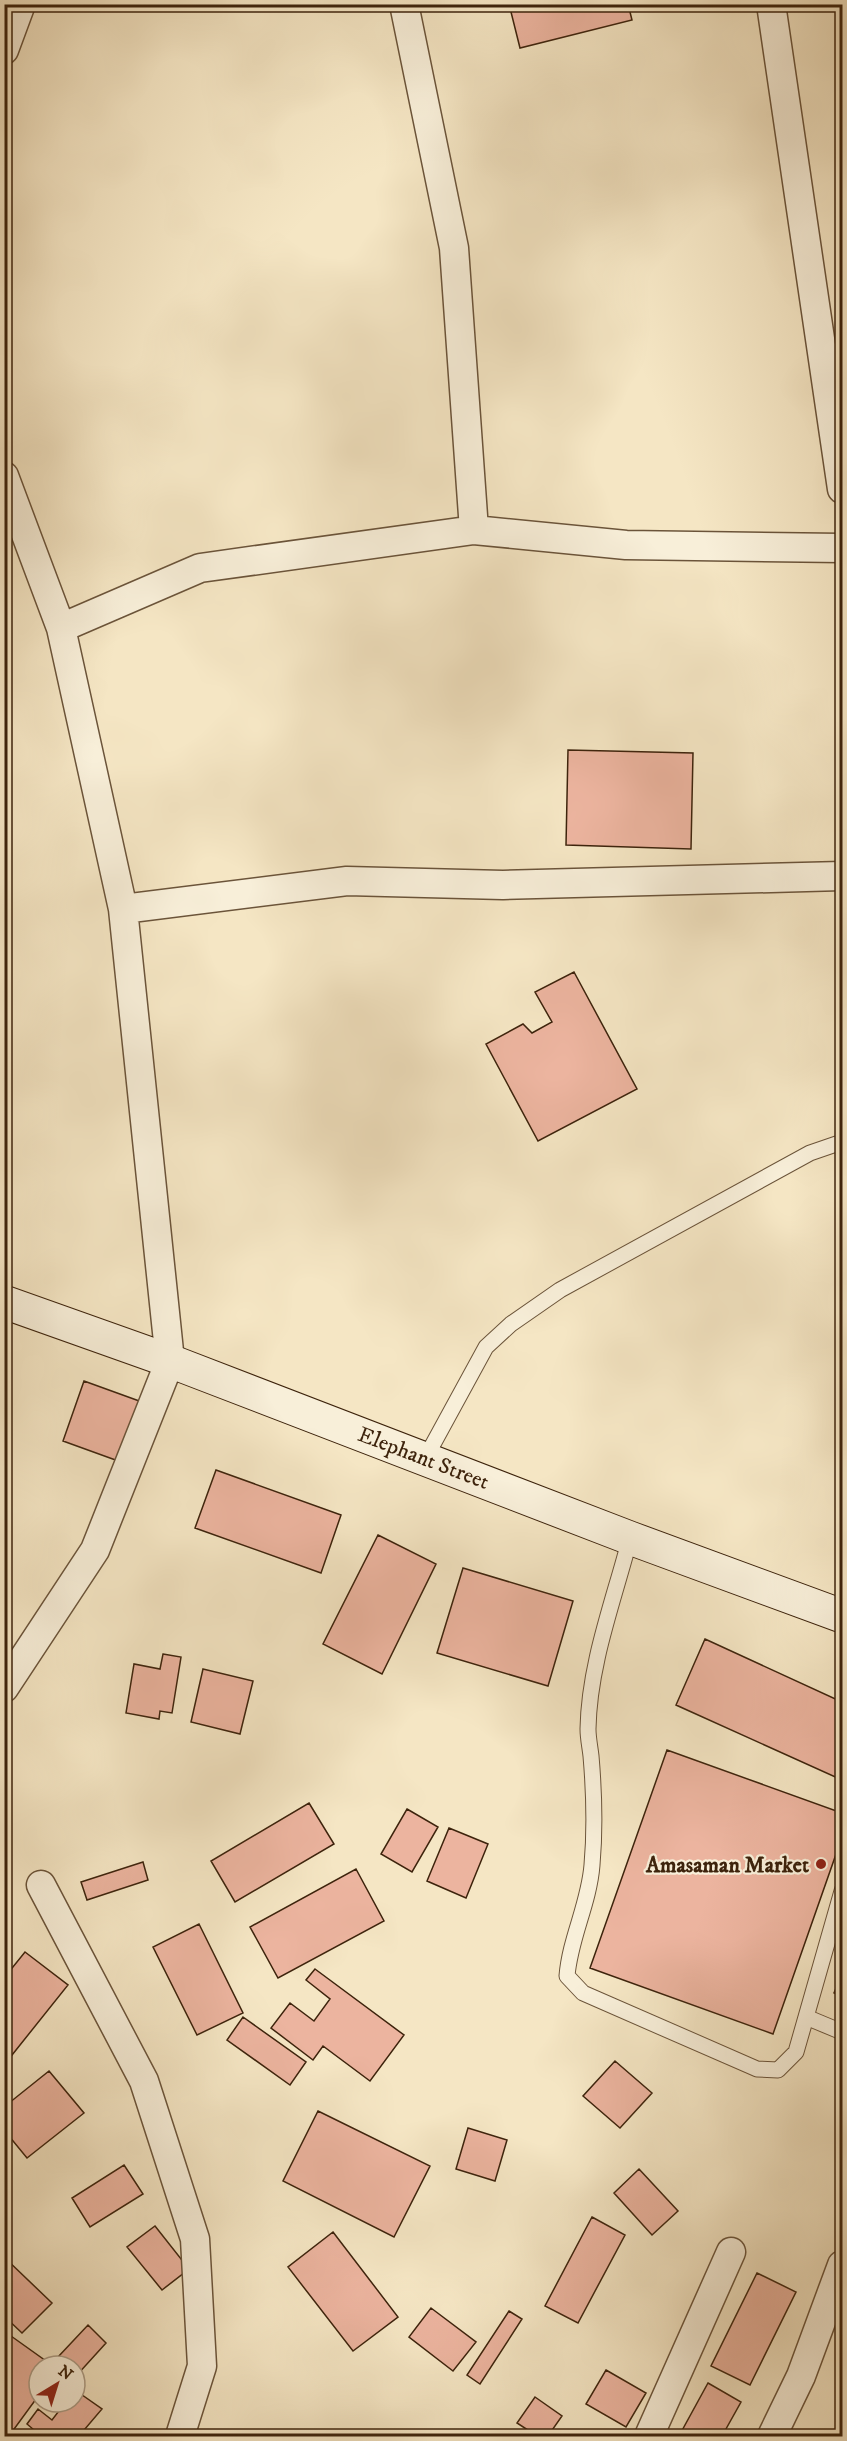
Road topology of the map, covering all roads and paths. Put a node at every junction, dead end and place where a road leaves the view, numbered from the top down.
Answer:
1 (21, 4) edge
2 (404, 4) edge
3 (771, 4) edge
4 (4, 50) edge
5 (4, 476) edge
6 (843, 489) edge
7 (474, 530) junction
8 (843, 548) edge
9 (61, 628) junction
10 (843, 876) edge
11 (123, 909) junction
12 (843, 1142) edge
13 (4, 1302) edge
14 (170, 1361) junction
15 (426, 1457) junction
16 (630, 1538) junction
17 (843, 1616) edge
18 (7, 1678) edge
19 (41, 1886) dead end
20 (843, 1891) edge
21 (806, 2017) junction
22 (843, 2032) edge
23 (731, 2252) dead end
24 (843, 2265) edge
25 (180, 2436) edge
26 (649, 2436) edge
27 (772, 2436) edge

1 - 4 street
2 - 7 street
3 - 6 street
5 - 9 street
7 - 8 street
7 - 9 street
9 - 11 street
10 - 11 street
11 - 14 street
12 - 15 lane
13 - 14 main road, Elephant Street
14 - 15 main road, Elephant Street
14 - 18 street
15 - 16 main road, Elephant Street
16 - 17 main road, Elephant Street
16 - 21 lane
19 - 25 street
20 - 21 lane
21 - 22 lane
23 - 26 street
24 - 27 street

